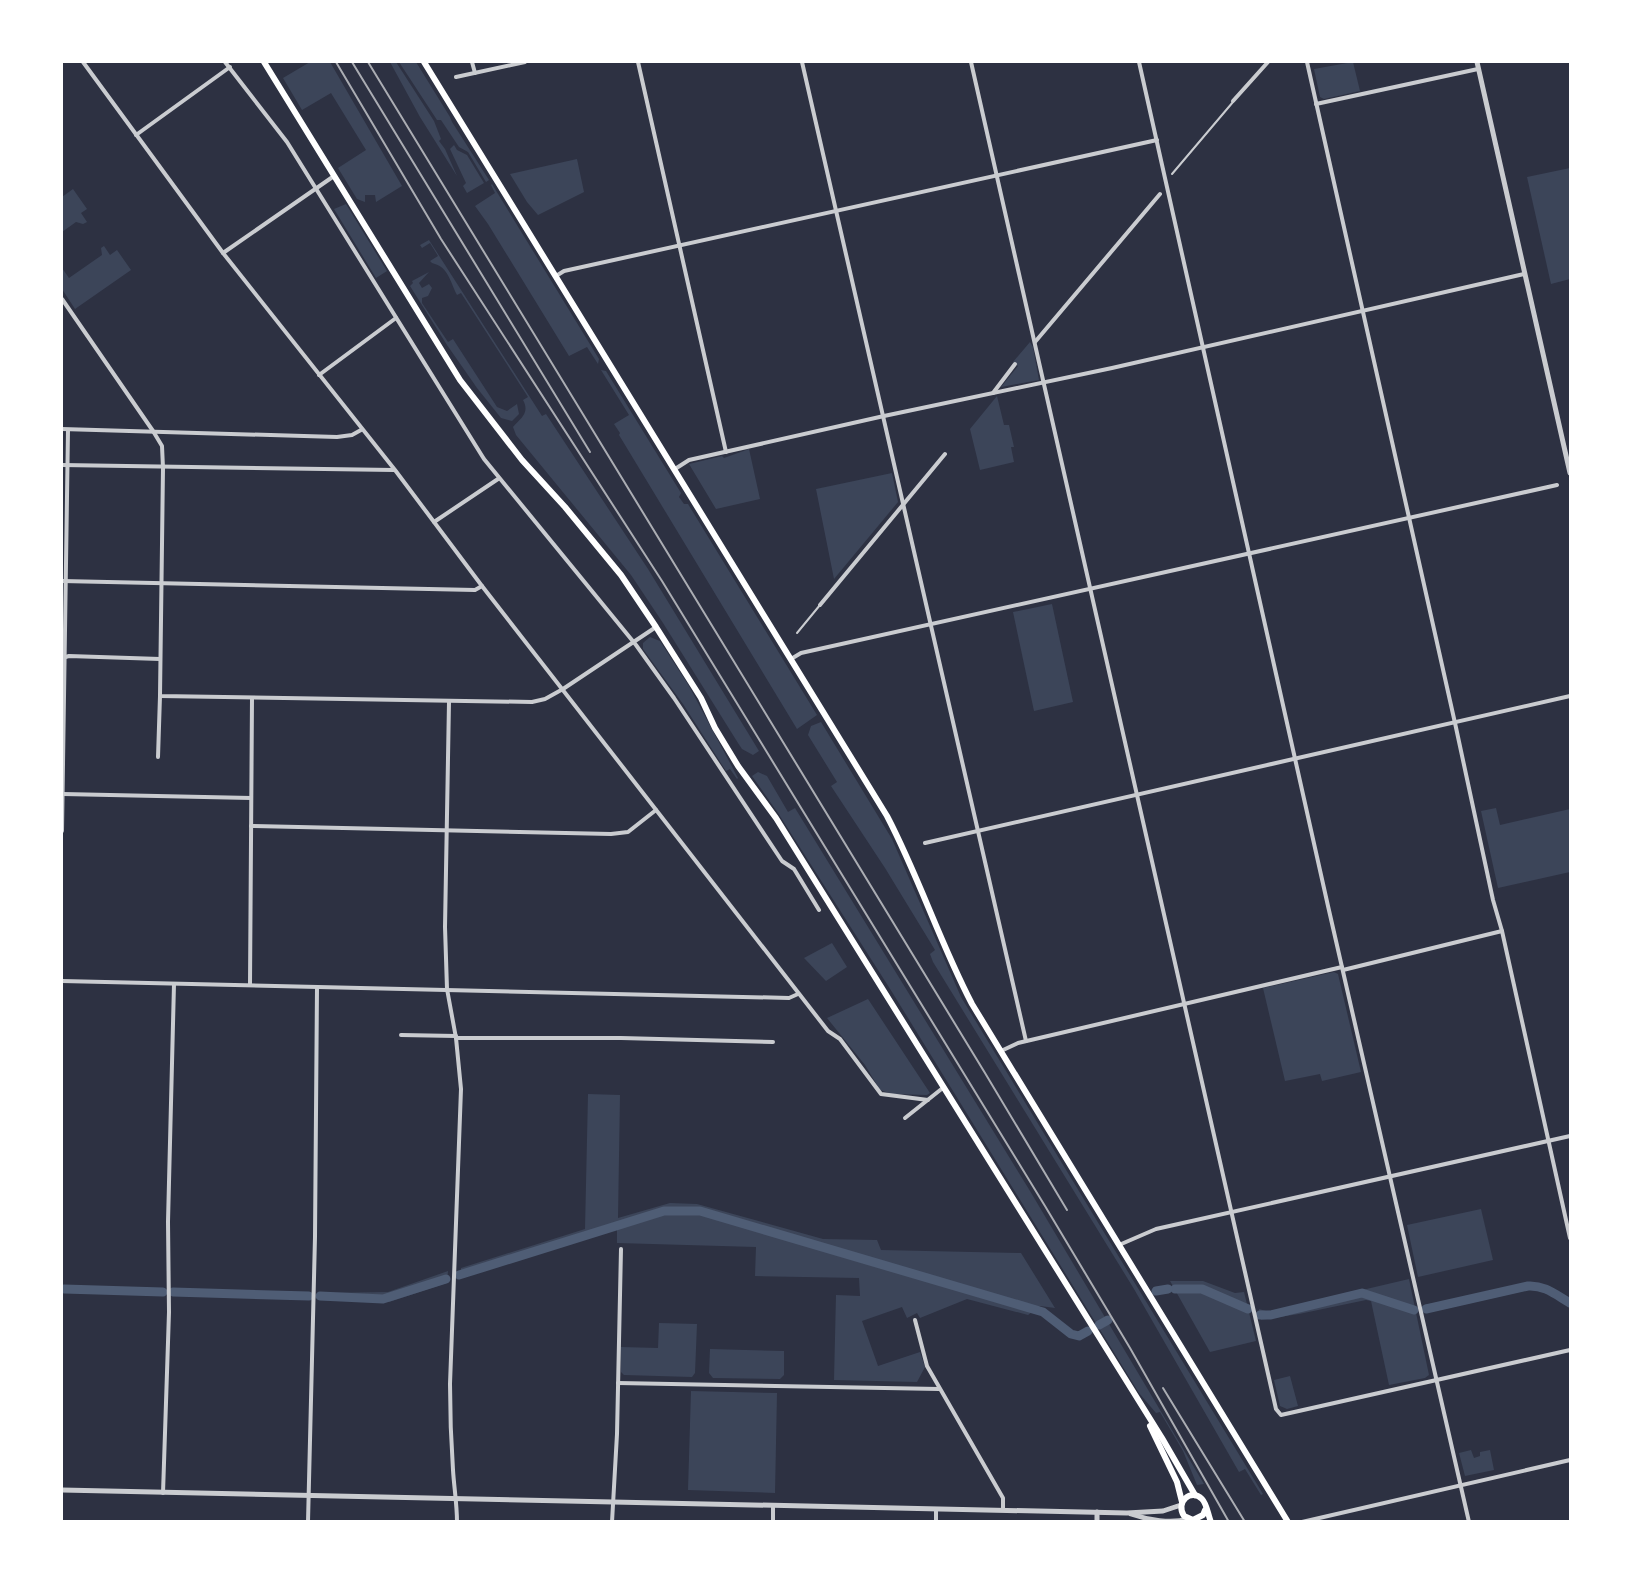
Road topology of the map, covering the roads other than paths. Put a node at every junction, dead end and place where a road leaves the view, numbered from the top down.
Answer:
1 (83, 62) edge
2 (225, 62) edge
3 (264, 62) edge
4 (424, 62) edge
5 (472, 62) edge
6 (525, 62) edge
7 (639, 62) edge
8 (802, 62) edge
9 (971, 62) edge
10 (1139, 62) edge
11 (1268, 62) edge
12 (1307, 62) edge
13 (1477, 62) edge
14 (230, 67) junction
15 (1478, 69) junction
16 (475, 73) junction
17 (456, 77) dead end
18 (1233, 101) joint
19 (1316, 104) junction
20 (136, 135) junction
21 (1157, 140) junction
22 (1172, 174) dead end
23 (997, 175) junction
24 (334, 176) junction
25 (316, 188) junction
26 (1160, 194) dead end
27 (837, 211) junction
28 (680, 246) junction
29 (223, 253) junction
30 (1524, 274) junction
31 (556, 276) junction
32 (62, 299) edge
33 (1362, 311) junction
34 (396, 318) junction
35 (1035, 343) junction
36 (1202, 346) junction
37 (1015, 364) dead end
38 (319, 375) junction
39 (1043, 382) junction
40 (992, 394) junction
41 (884, 416) junction
42 (62, 429) edge
43 (68, 430) junction
44 (153, 430) junction
45 (361, 430) junction
46 (726, 452) junction
47 (945, 454) dead end
48 (62, 465) edge
49 (68, 465) junction
50 (163, 468) junction
51 (674, 470) junction
52 (395, 471) junction
53 (1570, 473) edge
54 (498, 478) junction
55 (1557, 485) dead end
56 (903, 503) junction
57 (1409, 518) junction
58 (434, 522) junction
59 (1249, 553) junction
60 (63, 581) edge
61 (161, 583) junction
62 (482, 586) junction
63 (1091, 589) junction
64 (820, 605) joint
65 (931, 624) junction
66 (656, 627) junction
67 (797, 633) dead end
68 (634, 643) junction
69 (63, 658) edge
70 (160, 659) junction
71 (791, 659) junction
72 (562, 689) junction
73 (160, 696) junction
74 (1570, 696) edge
75 (252, 698) junction
76 (449, 702) junction
77 (1455, 723) junction
78 (158, 757) dead end
79 (1296, 758) junction
80 (63, 794) edge
81 (1137, 795) junction
82 (251, 798) junction
83 (656, 809) junction
84 (251, 826) junction
85 (446, 830) junction
86 (62, 831) edge
87 (978, 831) junction
88 (925, 843) dead end
89 (819, 910) dead end
90 (1502, 931) junction
91 (1342, 969) junction
92 (62, 981) edge
93 (174, 984) junction
94 (250, 985) junction
95 (317, 987) junction
96 (447, 989) junction
97 (798, 994) junction
98 (1183, 1004) junction
99 (401, 1035) dead end
100 (456, 1037) junction
101 (1026, 1041) junction
102 (773, 1042) dead end
103 (1000, 1051) junction
104 (944, 1087) junction
105 (927, 1100) junction
106 (905, 1118) dead end
107 (1570, 1136) edge
108 (1548, 1141) junction
109 (1391, 1176) junction
110 (1232, 1211) junction
111 (1570, 1238) edge
112 (1119, 1245) junction
113 (621, 1250) dead end
114 (915, 1320) dead end
115 (1570, 1350) edge
116 (1436, 1380) junction
117 (618, 1383) junction
118 (939, 1389) junction
119 (1138, 1402) junction
120 (1570, 1460) edge
121 (1460, 1485) junction
122 (62, 1490) edge
123 (163, 1492) junction
124 (1195, 1495) junction
125 (308, 1496) junction
126 (458, 1499) junction
127 (612, 1503) junction
128 (1181, 1504) junction
129 (773, 1506) junction
130 (936, 1509) junction
131 (1003, 1510) junction
132 (1205, 1510) junction
133 (1158, 1511) junction
134 (1097, 1512) junction
135 (1126, 1513) junction
136 (1159, 1520) junction
137 (1192, 1520) edge
138 (1319, 1520) edge
139 (308, 1521) edge
140 (457, 1521) edge
141 (612, 1521) edge
142 (773, 1521) edge
143 (936, 1521) edge
144 (1097, 1521) edge
145 (1211, 1521) edge
146 (1288, 1521) edge
147 (1302, 1521) edge
148 (1469, 1521) edge

1 - 20 street
2 - 14 street
3 - 24 main road
4 - 31 main road
5 - 16 street
6 - 16 street
7 - 28 street
8 - 27 street
9 - 23 street
10 - 21 street
11 - 18 street
12 - 19 street
13 - 15 street
14 - 20 street
14 - 25 street
15 - 19 street
15 - 30 street
16 - 17 street
18 - 22 lane
19 - 33 street
20 - 29 street
21 - 23 street
21 - 36 street
23 - 27 street
23 - 35 street
24 - 25 street
24 - 66 main road
25 - 29 street
25 - 34 street
26 - 35 street
27 - 28 street
27 - 41 street
28 - 31 street
28 - 46 street
29 - 38 street
30 - 33 street
30 - 53 street
31 - 51 main road
32 - 44 street
33 - 36 street
33 - 57 street
34 - 38 street
34 - 54 street
35 - 39 street
36 - 39 street
36 - 59 street
37 - 40 street
38 - 45 street
39 - 40 street
39 - 63 street
40 - 41 street
41 - 46 street
41 - 56 street
42 - 43 street
43 - 44 street
43 - 49 street
44 - 45 street
44 - 50 street
45 - 52 street
46 - 51 street
47 - 56 street
48 - 49 street
49 - 50 street
49 - 60 street
50 - 52 street
50 - 61 street
51 - 71 main road
52 - 58 street
54 - 58 street
54 - 68 street
55 - 57 street
56 - 64 street
56 - 65 street
57 - 59 street
57 - 77 street
58 - 62 street
59 - 63 street
59 - 79 street
60 - 61 street
60 - 69 street
61 - 62 street
61 - 70 street
62 - 72 street
63 - 65 street
63 - 81 street
64 - 67 lane
65 - 71 street
65 - 87 street
66 - 68 street
66 - 104 main road
68 - 72 street
68 - 89 street
69 - 70 street
69 - 80 street
70 - 73 street
71 - 103 main road
72 - 76 street
72 - 83 street
73 - 75 street
73 - 78 street
74 - 77 street
75 - 76 street
75 - 82 street
76 - 85 street
77 - 79 street
77 - 90 street
79 - 81 street
79 - 91 street
80 - 82 street
80 - 86 street
81 - 87 street
81 - 98 street
82 - 84 street
83 - 85 street
83 - 97 street
84 - 85 street
84 - 94 street
85 - 96 street
87 - 88 street
87 - 101 street
90 - 91 street
90 - 108 street
91 - 98 street
91 - 109 street
92 - 93 street
93 - 94 street
93 - 123 street
94 - 95 street
95 - 96 street
95 - 125 street
96 - 97 street
96 - 100 street
97 - 105 street
98 - 101 street
98 - 110 street
99 - 100 street
100 - 102 street
100 - 126 street
101 - 103 street
103 - 112 main road
104 - 105 street
104 - 119 main road
105 - 106 street
107 - 108 street
108 - 109 street
108 - 111 street
109 - 110 street
109 - 116 street
110 - 112 street
110 - 116 street
112 - 146 main road
113 - 117 street
114 - 118 street
115 - 116 street
116 - 121 street
117 - 118 street
117 - 127 street
118 - 131 street
119 - 124 main road
119 - 128 main road
120 - 121 street
121 - 138 street
121 - 148 street
122 - 123 street
123 - 125 street
124 - 128 main road
124 - 132 main road
125 - 126 street
125 - 139 street
126 - 127 street
126 - 140 street
127 - 129 street
127 - 141 street
128 - 133 street
128 - 137 main road
129 - 130 street
129 - 142 street
130 - 131 street
130 - 143 street
131 - 134 street
132 - 137 main road
132 - 145 main road
133 - 135 street
133 - 136 street
134 - 135 street
134 - 144 street
135 - 136 street
136 - 137 street
138 - 147 street

